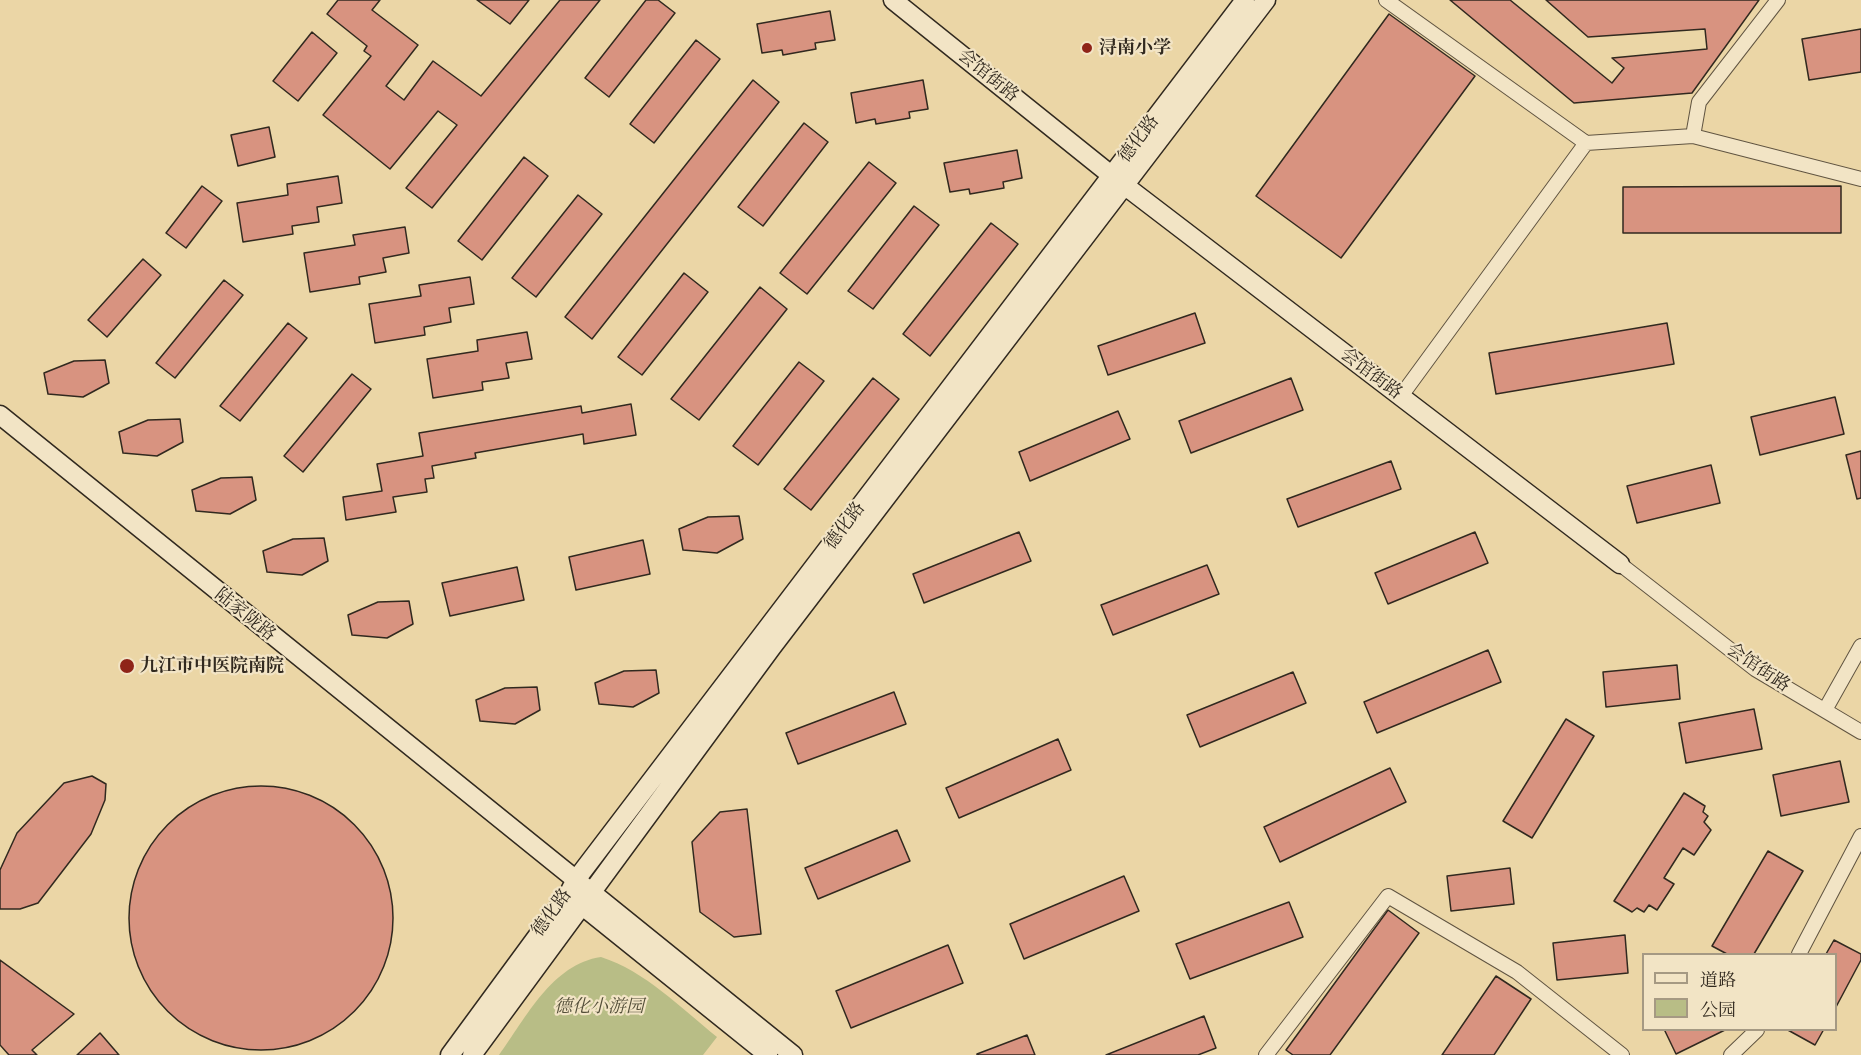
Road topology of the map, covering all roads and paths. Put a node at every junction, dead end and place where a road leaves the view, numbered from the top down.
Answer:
1 (893, 0) edge
2 (1245, 0) edge
3 (1266, 0) edge
4 (1386, 0) edge
5 (1778, 0) edge
6 (1693, 136) junction
7 (1586, 143) junction
8 (1861, 179) edge
9 (1118, 180) junction
10 (1401, 396) junction
11 (0, 415) edge
12 (1620, 564) joint
13 (1861, 646) edge
14 (1825, 710) junction
15 (1861, 732) edge
16 (1861, 836) edge
17 (579, 893) junction
18 (1800, 953) edge
19 (1755, 1031) edge
20 (450, 1055) edge
21 (472, 1055) edge
22 (768, 1055) edge
23 (792, 1055) edge
24 (1266, 1055) edge
25 (1622, 1055) edge
26 (1731, 1055) edge

1 - 9 street, 会馆街路
2 - 9 street, 德化路
3 - 9 street, 德化路
4 - 7 street
5 - 6 street
6 - 7 street
6 - 8 street
7 - 10 street
9 - 10 street, 会馆街路
9 - 17 street, 德化路
10 - 12 street, 会馆街路
11 - 17 street, 陆家陇路
12 - 14 street, 会馆街路
13 - 14 street
14 - 15 street, 会馆街路
16 - 18 street
17 - 20 street, 德化路
17 - 21 street, 德化路
17 - 22 street
17 - 23 street
19 - 26 street
24 - 25 street

